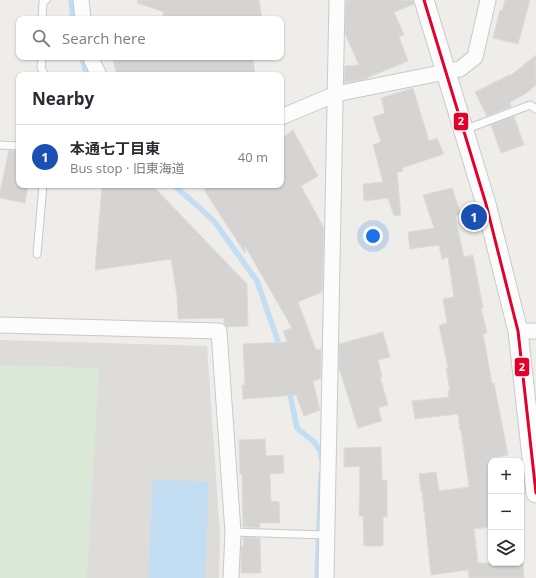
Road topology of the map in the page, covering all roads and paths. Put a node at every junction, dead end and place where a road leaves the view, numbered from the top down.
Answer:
1 (46, 0) edge
2 (81, 0) edge
3 (337, 0) edge
4 (424, 0) edge
5 (488, 0) edge
6 (42, 16) edge
7 (83, 16) edge
8 (42, 60) edge
9 (92, 60) edge
10 (43, 72) edge
11 (98, 72) edge
12 (446, 72) junction
13 (336, 94) junction
14 (536, 109) edge
15 (284, 115) edge
16 (464, 130) junction
17 (0, 145) edge
18 (16, 146) edge
19 (43, 188) edge
20 (37, 254) dead end
21 (0, 325) edge
22 (527, 331) edge
23 (534, 466) edge
24 (536, 493) edge
25 (233, 532) junction
26 (327, 535) junction
27 (231, 578) edge
28 (326, 578) edge

1 - 6 lane
2 - 7 street
3 - 13 street
4 - 12 street
5 - 12 street
8 - 10 lane
9 - 11 street
12 - 13 street
12 - 16 street
13 - 15 street
13 - 26 street
14 - 16 lane
16 - 22 street
17 - 18 lane
19 - 20 lane
21 - 25 street
22 - 23 street
23 - 24 street
25 - 26 lane
25 - 27 street
26 - 28 street

